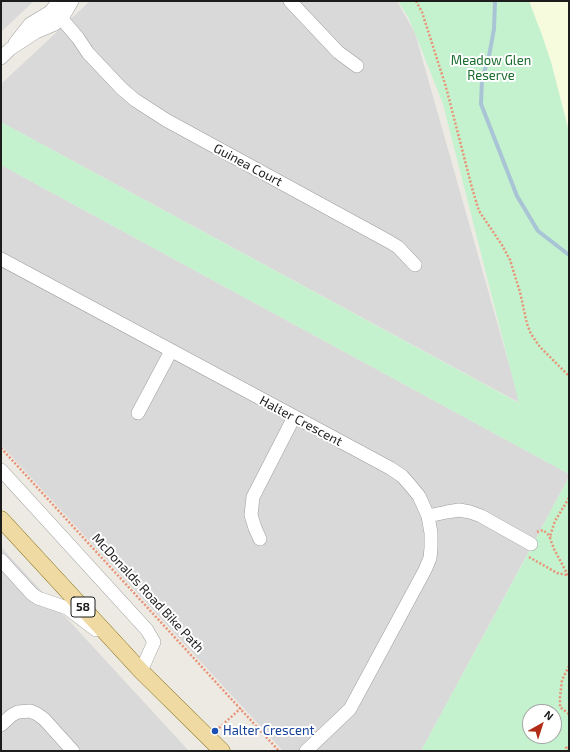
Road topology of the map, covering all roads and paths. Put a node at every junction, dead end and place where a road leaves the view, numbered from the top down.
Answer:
1 (59, 1) edge
2 (72, 1) edge
3 (290, 1) edge
4 (416, 1) edge
5 (55, 18) junction
6 (6, 53) edge
7 (358, 66) dead end
8 (1, 259) edge
9 (415, 265) dead end
10 (171, 351) junction
11 (569, 376) edge
12 (138, 413) dead end
13 (294, 417) junction
14 (1, 448) edge
15 (1, 470) edge
16 (569, 498) edge
17 (428, 516) junction
18 (1, 519) edge
19 (537, 532) dead end
20 (551, 537) junction
21 (260, 539) dead end
22 (528, 549) joint
23 (1, 560) edge
24 (568, 576) edge
25 (125, 654) junction
26 (569, 666) edge
27 (141, 671) junction
28 (241, 708) junction
29 (569, 714) edge
30 (1, 725) edge
31 (219, 728) dead end
32 (569, 746) edge
33 (73, 751) edge
34 (208, 751) edge
35 (222, 751) edge
36 (279, 751) edge
37 (306, 751) edge
38 (569, 751) edge

1 - 5 street
2 - 5 street
3 - 7 street
4 - 11 path
5 - 6 street
5 - 9 street, Guinea Court
8 - 10 street, Halter Crescent
10 - 12 street
10 - 13 street, Halter Crescent
13 - 17 street, Halter Crescent
13 - 21 street
14 - 28 path, McDonalds Road Bike Path
15 - 27 street
16 - 20 path
17 - 22 street
17 - 37 street, Halter Crescent
18 - 25 main road, 58
19 - 20 path
20 - 24 path
22 - 24 path
23 - 25 street
25 - 27 main road, 58
26 - 29 path
27 - 34 main road, 58
27 - 35 main road, 58
28 - 31 path
28 - 36 path, McDonalds Road Bike Path
30 - 33 street
32 - 38 path

